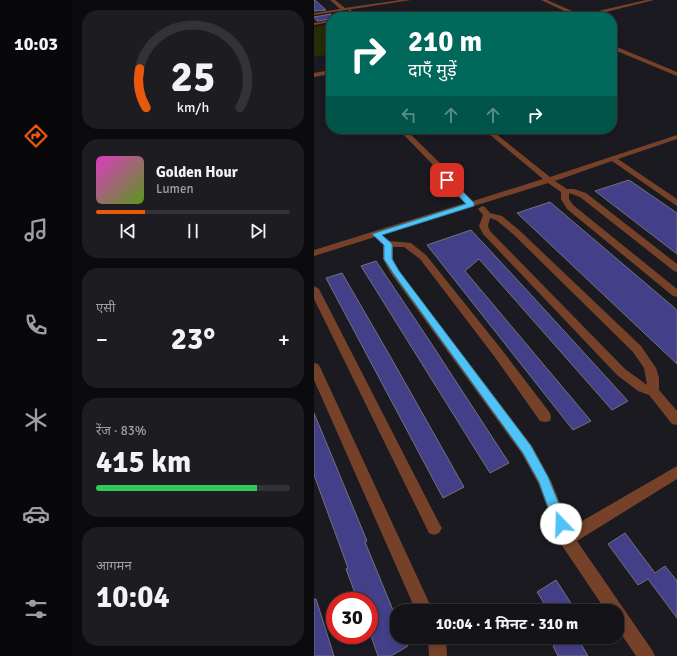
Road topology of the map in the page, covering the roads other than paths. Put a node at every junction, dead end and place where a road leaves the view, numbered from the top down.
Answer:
1 (332, 0) edge
2 (402, 0) edge
3 (409, 0) edge
4 (543, 0) edge
5 (652, 0) edge
6 (347, 10) junction
7 (330, 12) edge
8 (349, 12) edge
9 (569, 12) edge
10 (601, 12) edge
11 (326, 13) edge
12 (314, 14) edge
13 (326, 22) edge
14 (314, 24) edge
15 (617, 49) edge
16 (326, 73) edge
17 (677, 74) edge
18 (314, 75) edge
19 (406, 134) edge
20 (492, 134) edge
21 (677, 137) edge
22 (613, 159) junction
23 (549, 180) junction
24 (565, 191) junction
25 (677, 203) edge
26 (474, 204) junction
27 (487, 214) junction
28 (376, 234) junction
29 (388, 244) junction
30 (314, 253) edge
31 (677, 269) edge
32 (314, 290) edge
33 (677, 294) edge
34 (314, 368) edge
35 (653, 391) junction
36 (545, 417) dead end
37 (677, 420) edge
38 (677, 472) edge
39 (434, 528) dead end
40 (566, 539) junction
41 (423, 604) edge
42 (611, 604) edge
43 (624, 624) edge
44 (437, 644) edge
45 (438, 656) edge
46 (646, 656) edge

1 - 6 street
2 - 3 street
2 - 6 street
4 - 9 street
5 - 10 street
6 - 7 street
6 - 8 lane
11 - 12 street
13 - 14 lane
15 - 17 street
16 - 18 street
19 - 26 street
20 - 23 street
21 - 22 street
22 - 23 street
22 - 25 street
23 - 24 street
23 - 26 street
24 - 31 street
24 - 33 street
26 - 27 street
26 - 28 street
27 - 35 street
27 - 35 street
28 - 29 street
28 - 30 street
29 - 36 street
29 - 40 street
32 - 39 street
34 - 41 street
35 - 37 street
38 - 40 street
40 - 42 street
43 - 46 street
44 - 45 street

